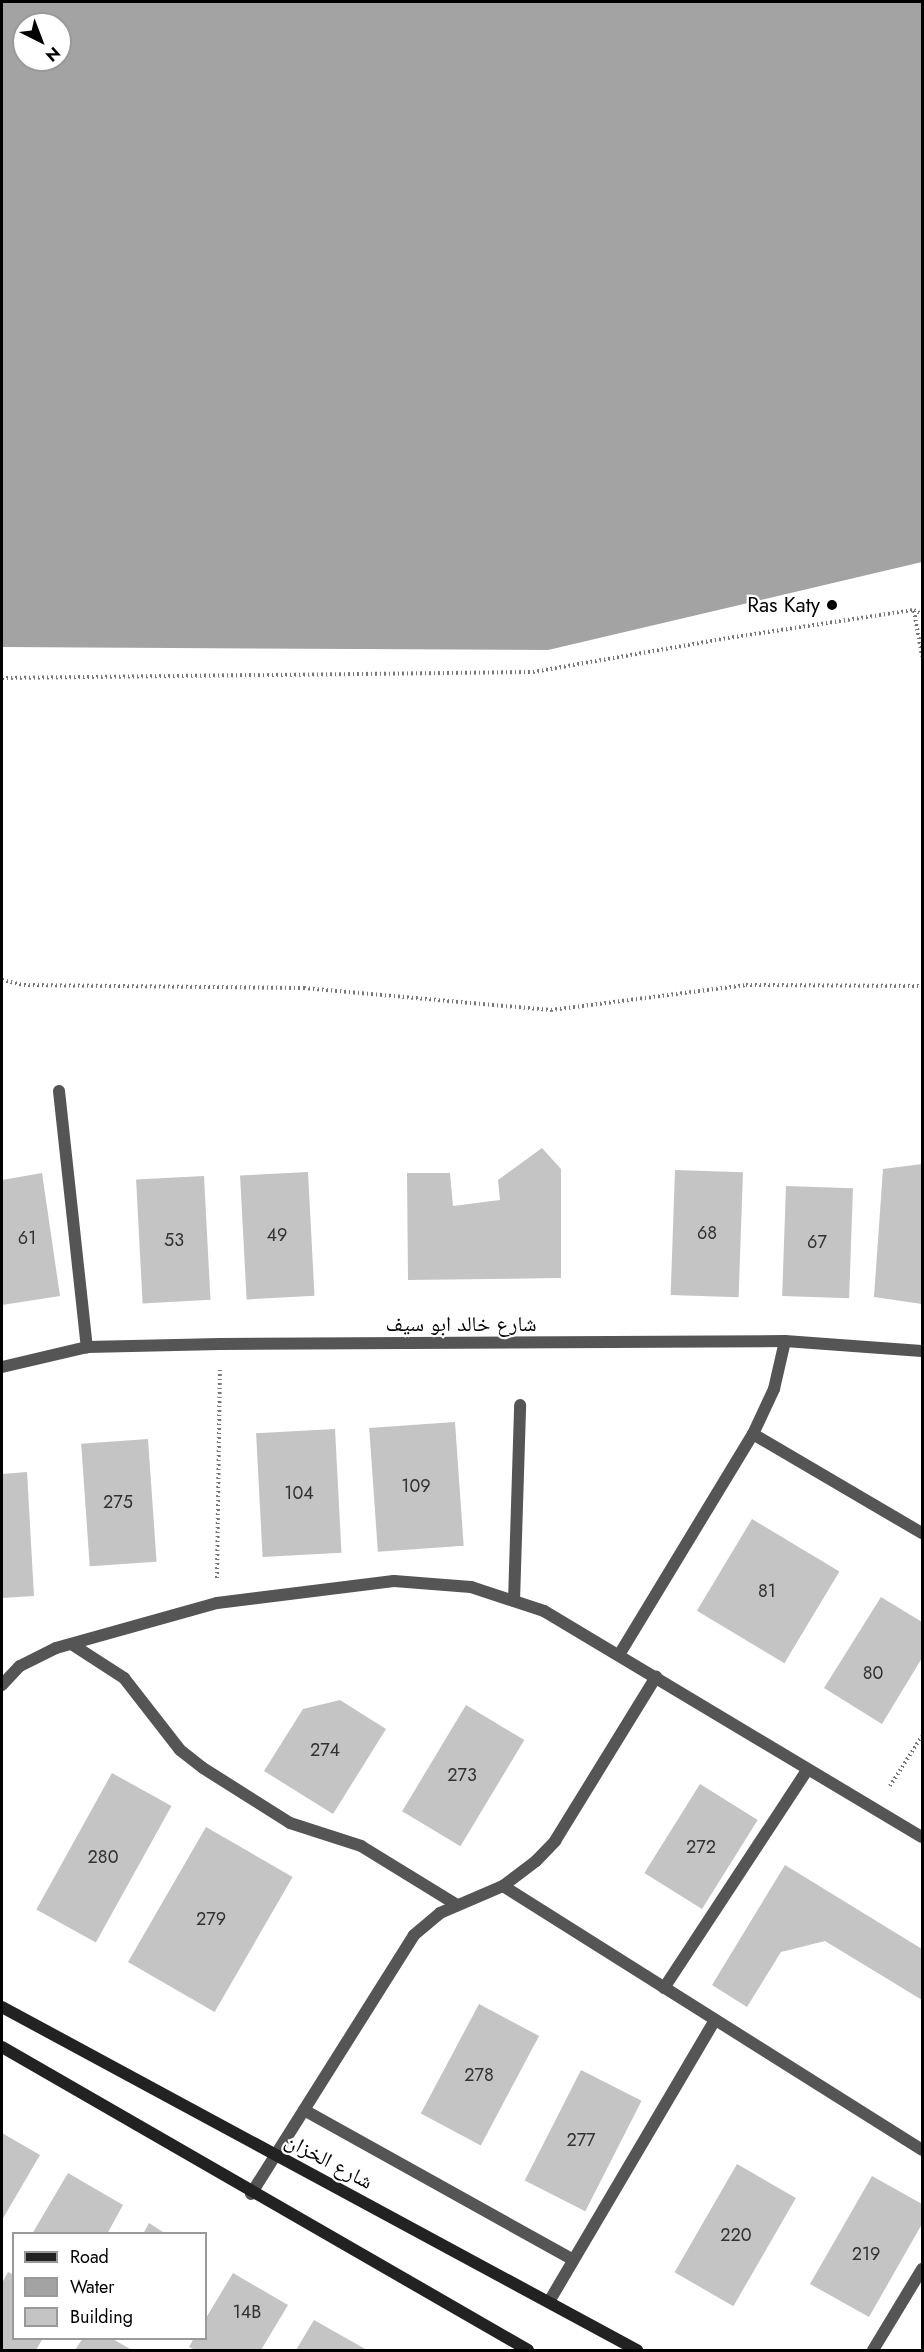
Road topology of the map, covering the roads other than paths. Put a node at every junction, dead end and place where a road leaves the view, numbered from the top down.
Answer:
1 (59, 1091) dead end
2 (785, 1341) junction
3 (87, 1347) junction
4 (922, 1351) edge
5 (2, 1367) edge
6 (520, 1405) dead end
7 (753, 1434) junction
8 (922, 1533) edge
9 (514, 1601) junction
10 (73, 1645) junction
11 (619, 1655) junction
12 (656, 1677) junction
13 (3, 1680) edge
14 (807, 1770) junction
15 (922, 1837) edge
16 (503, 1886) junction
17 (457, 1905) junction
18 (664, 1988) junction
19 (2, 2007) edge
20 (715, 2020) junction
21 (2, 2047) edge
22 (304, 2110) junction
23 (922, 2150) edge
24 (276, 2155) junction
25 (252, 2194) junction
26 (573, 2260) junction
27 (922, 2269) edge
28 (550, 2300) junction
29 (528, 2350) edge
30 (637, 2350) edge
31 (873, 2350) edge

1 - 3 street
2 - 3 street, شارع خالد ابو سيف
2 - 4 street, شارع خالد ابو سيف
2 - 7 street
3 - 5 street, شارع خالد ابو سيف
6 - 9 street
7 - 8 street
7 - 11 street
9 - 10 street
9 - 11 street
10 - 13 street
10 - 17 street
11 - 12 street
12 - 14 street
12 - 16 street
14 - 15 street
14 - 18 street
16 - 17 street
16 - 18 street
17 - 22 street
18 - 20 street
19 - 24 main road, شارع الخزان
20 - 23 street
20 - 26 street
21 - 25 main road
22 - 24 street
22 - 26 street
24 - 25 street
24 - 28 main road, شارع الخزان
25 - 29 main road
26 - 28 street
27 - 31 street
28 - 30 main road, شارع الخزان

